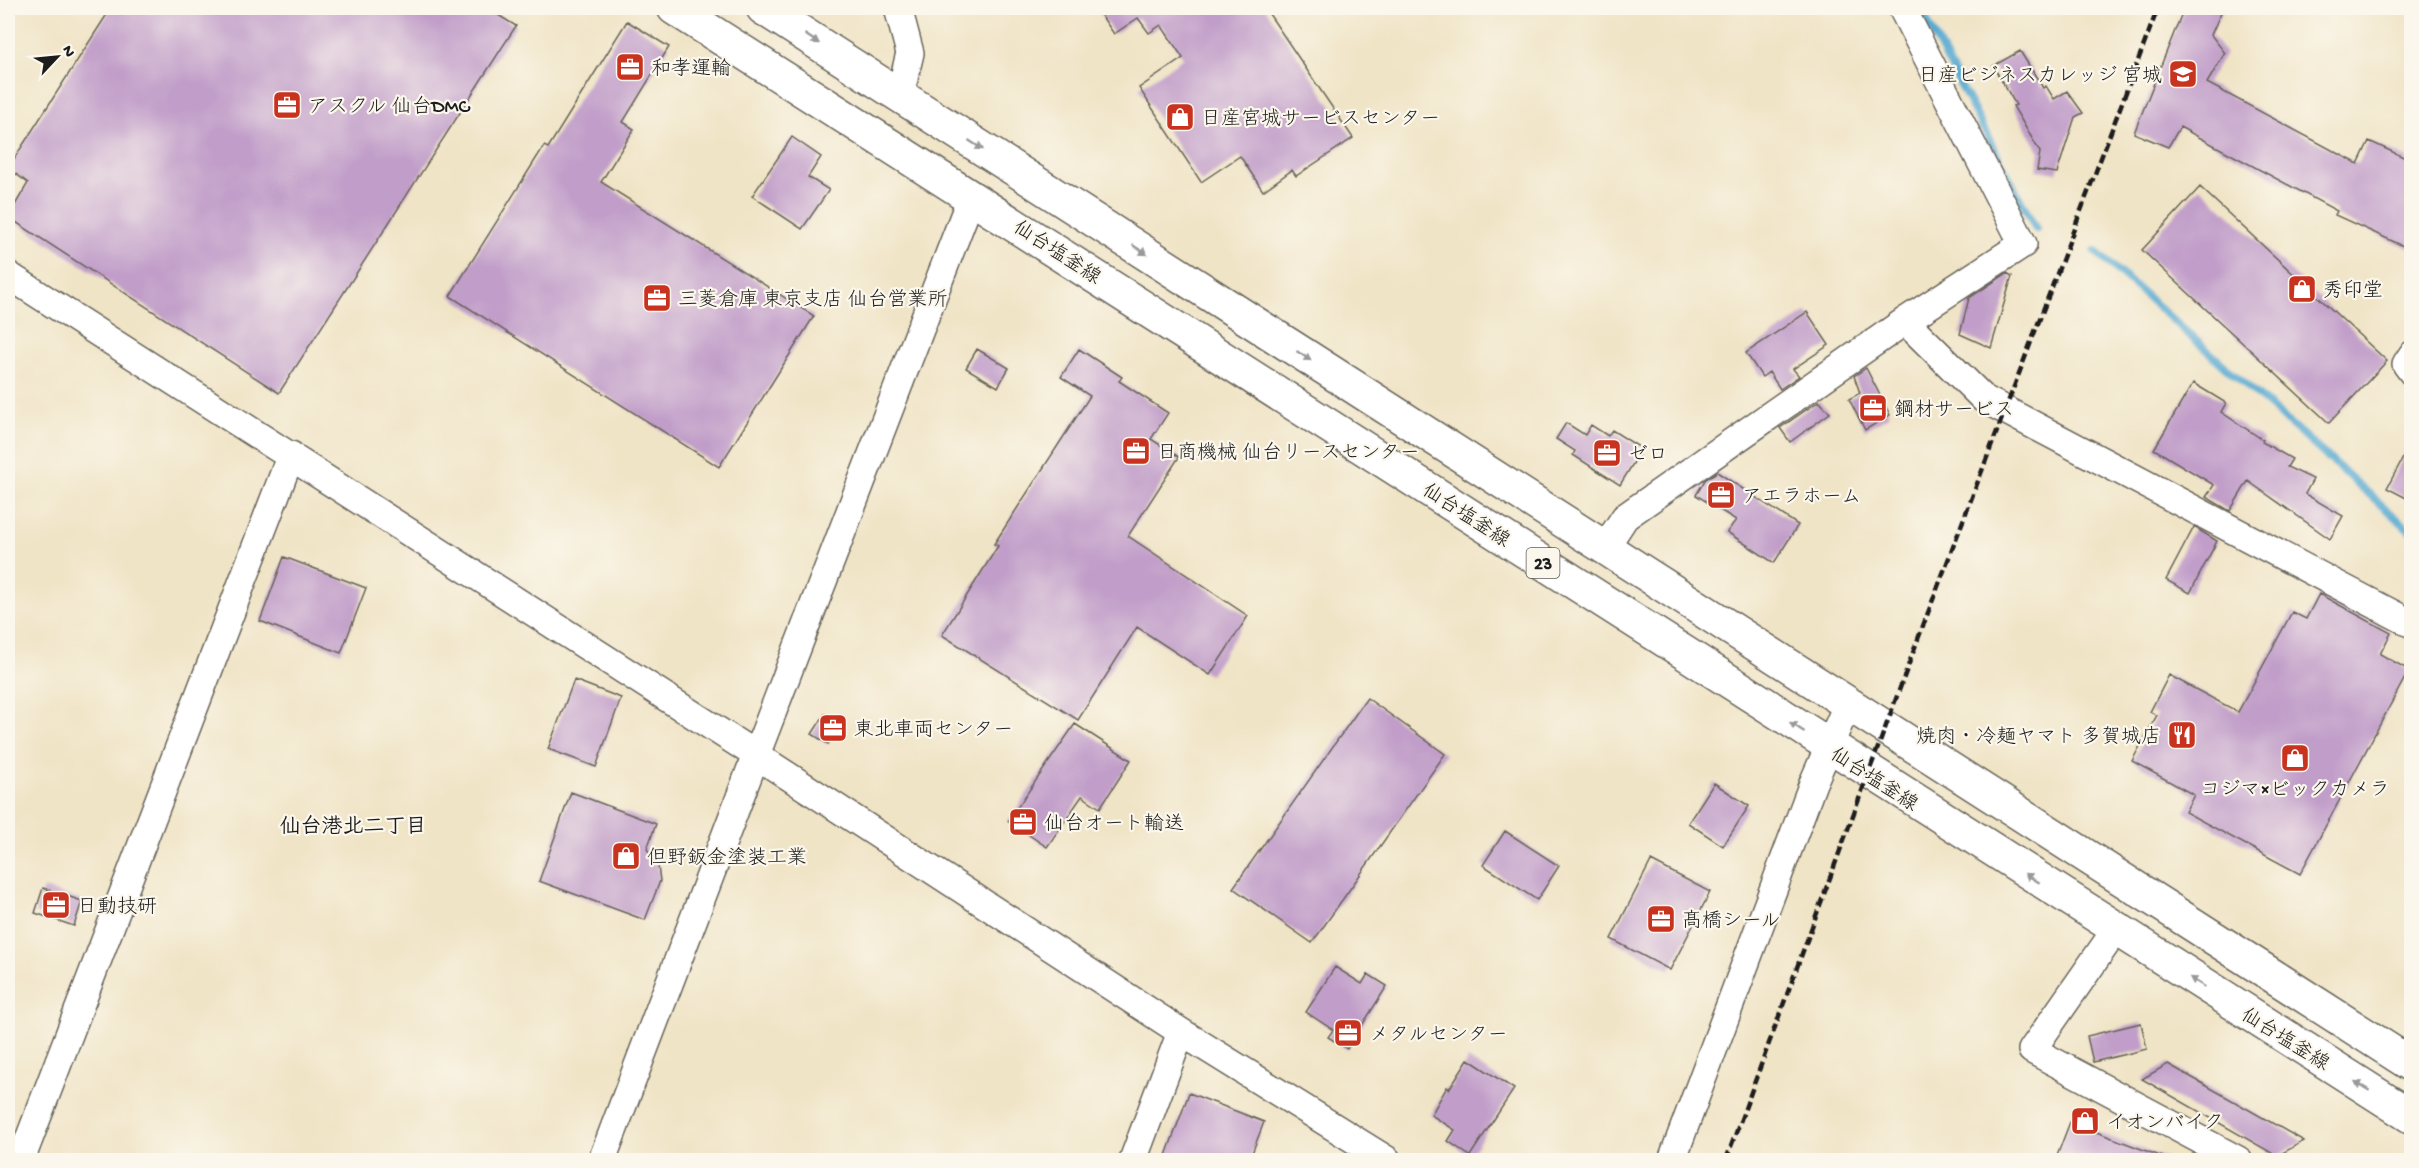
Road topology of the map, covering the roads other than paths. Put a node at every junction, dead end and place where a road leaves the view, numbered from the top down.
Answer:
1 (674, 8) edge
2 (763, 8) edge
3 (898, 8) edge
4 (1902, 8) edge
5 (900, 96) junction
6 (972, 195) junction
7 (8, 275) edge
8 (1905, 321) junction
9 (2412, 355) edge
10 (2412, 372) edge
11 (291, 455) junction
12 (1604, 549) junction
13 (2412, 624) edge
14 (1848, 703) junction
15 (1828, 748) junction
16 (756, 755) junction
17 (2115, 931) junction
18 (1181, 1032) junction
19 (2412, 1065) edge
20 (2412, 1117) edge
21 (21, 1161) edge
22 (602, 1161) edge
23 (1133, 1161) edge
24 (1387, 1161) edge
25 (1672, 1161) edge
26 (2238, 1161) edge

1 - 6 main road, 仙台塩釜線 / 23
2 -> 5 main road, 23
3 - 5 street
4 - 8 street
5 -> 12 main road, 23
15 -> 6 main road, 仙台塩釜線 / 23
6 - 16 street
7 - 11 street
8 - 12 street
8 - 13 street
9 - 10 street
11 - 16 street
11 - 21 street
12 - 14 main road, 23
14 - 15 street
14 - 19 main road, 23
17 -> 15 main road, 仙台塩釜線 / 23
15 - 25 street
16 - 18 street
16 - 22 street
20 -> 17 main road, 仙台塩釜線 / 23
17 - 26 street
18 - 23 street
18 - 24 street

